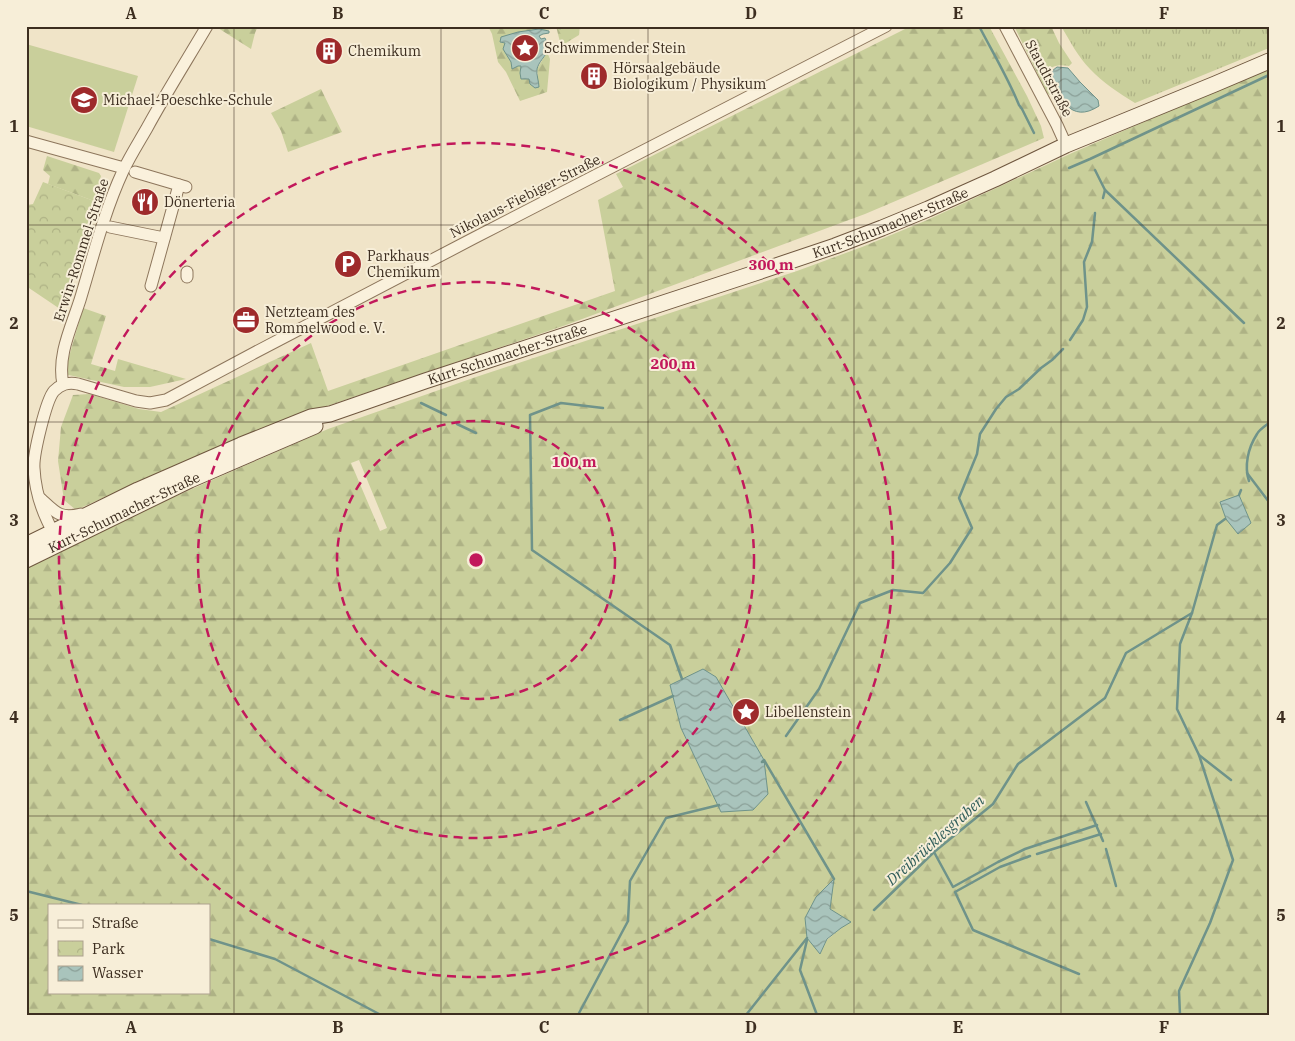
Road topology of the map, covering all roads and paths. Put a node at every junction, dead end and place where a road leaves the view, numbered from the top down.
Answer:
1 (886, 26) edge
2 (1004, 26) edge
3 (202, 28) edge
4 (1269, 61) edge
5 (26, 140) edge
6 (1066, 145) junction
7 (135, 171) junction
8 (110, 227) dead end
9 (168, 234) junction
10 (151, 285) dead end
11 (63, 384) junction
12 (330, 414) junction
13 (38, 496) junction
14 (95, 511) junction
15 (56, 538) junction
16 (26, 545) edge
17 (26, 560) edge

1 - 11 street, Nikolaus-Fiebiger-Straße
2 - 6 street, Staudtstraße
3 - 7 street, Erwin-Rommel-Straße
4 - 6 main road, Kurt-Schumacher-Straße
5 - 7 street
6 - 12 main road, Kurt-Schumacher-Straße
7 - 9 street
7 - 11 street, Erwin-Rommel-Straße
8 - 9 street
9 - 10 street
11 - 13 street
12 - 14 main road, Kurt-Schumacher-Straße
12 - 15 main road, Kurt-Schumacher-Straße
13 - 14 street
13 - 15 street
14 - 15 main road, Kurt-Schumacher-Straße
15 - 16 main road, Kurt-Schumacher-Straße
15 - 17 main road, Kurt-Schumacher-Straße

